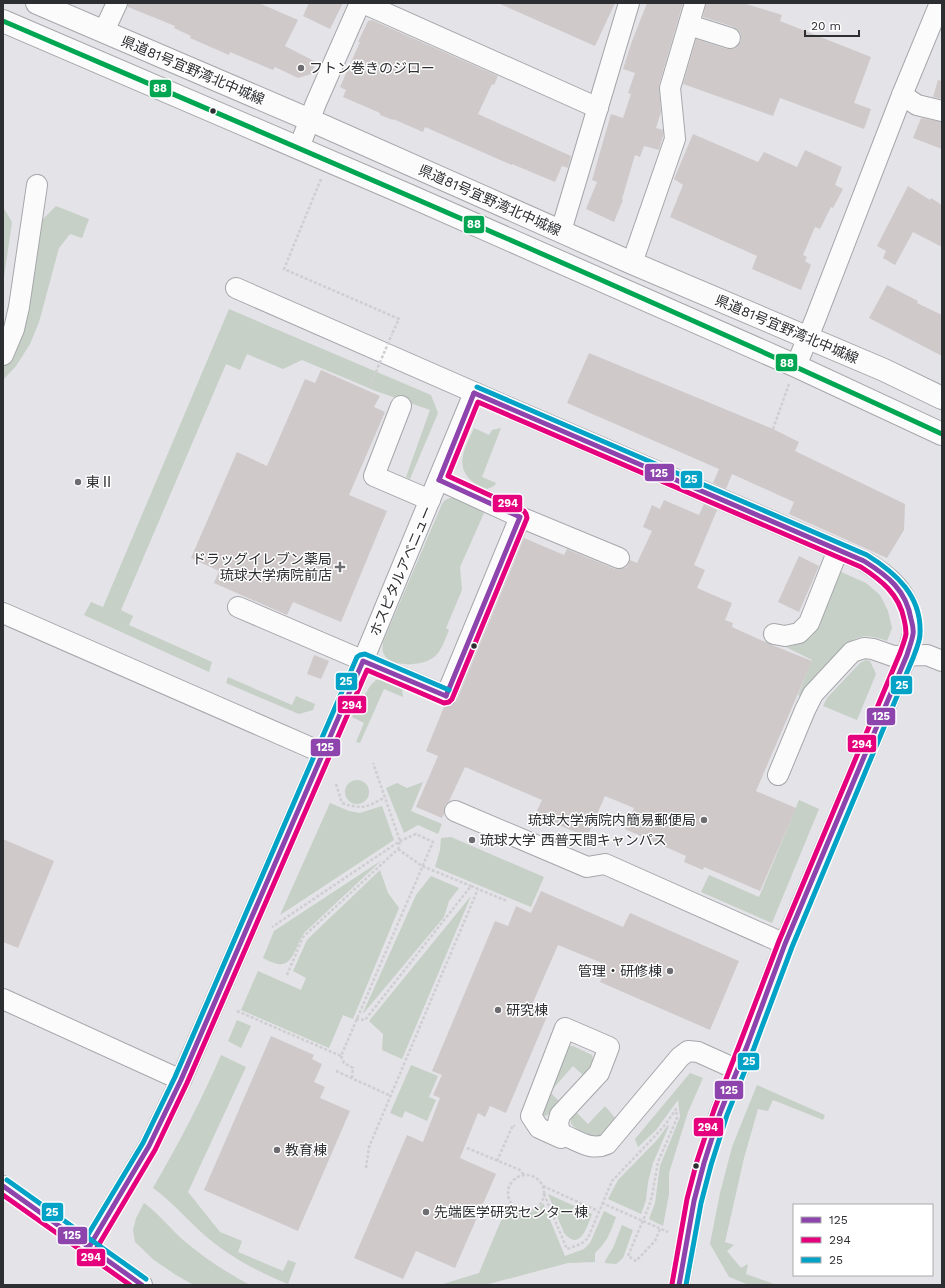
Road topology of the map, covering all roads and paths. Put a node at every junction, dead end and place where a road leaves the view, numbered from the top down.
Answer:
1 (37, 3) edge
2 (117, 3) edge
3 (362, 3) edge
4 (629, 3) edge
5 (695, 3) edge
6 (940, 3) edge
7 (3, 21) edge
8 (689, 25) junction
9 (104, 31) junction
10 (730, 38) dead end
11 (902, 95) junction
12 (598, 108) junction
13 (942, 111) edge
14 (310, 120) junction
15 (299, 148) junction
16 (321, 179) dead end
17 (37, 185) dead end
18 (561, 231) junction
19 (632, 263) junction
20 (236, 288) dead end
21 (808, 338) junction
22 (3, 355) edge
23 (796, 366) junction
24 (370, 386) dead end
25 (474, 393) junction
26 (942, 398) edge
27 (401, 406) dead end
28 (773, 429) dead end
29 (942, 434) edge
30 (439, 480) junction
31 (430, 500) junction
32 (520, 517) junction
33 (838, 550) junction
34 (619, 558) dead end
35 (238, 607) dead end
36 (3, 612) edge
37 (774, 634) dead end
38 (907, 655) junction
39 (363, 661) junction
40 (942, 661) edge
41 (323, 753) junction
42 (373, 763) dead end
43 (778, 775) dead end
44 (336, 784) dead end
45 (384, 798) junction
46 (455, 811) dead end
47 (400, 841) junction
48 (398, 849) junction
49 (422, 866) junction
50 (471, 886) junction
51 (478, 889) junction
52 (507, 901) dead end
53 (272, 927) dead end
54 (785, 944) junction
55 (287, 975) dead end
56 (3, 1000) edge
57 (237, 1011) dead end
58 (356, 1019) junction
59 (341, 1056) junction
60 (738, 1070) junction
61 (336, 1071) dead end
62 (352, 1078) junction
63 (181, 1080) junction
64 (391, 1096) junction
65 (513, 1125) dead end
66 (566, 1136) junction
67 (467, 1148) dead end
68 (497, 1161) junction
69 (366, 1168) dead end
70 (524, 1176) junction
71 (542, 1185) junction
72 (3, 1186) edge
73 (544, 1194) junction
74 (602, 1203) junction
75 (598, 1211) junction
76 (643, 1221) junction
77 (660, 1229) junction
78 (668, 1232) dead end
79 (89, 1247) junction
80 (142, 1285) edge
81 (679, 1285) edge

1 - 9 main road, 県道81号宜野湾北中城線
2 - 9 street
3 - 12 street
3 - 14 street
4 - 12 street
5 - 8 street
6 - 11 street
7 - 15 main road, 県道81号宜野湾北中城線
8 - 10 street
8 - 19 street
9 - 14 main road, 県道81号宜野湾北中城線
11 - 13 street
11 - 21 street
12 - 18 street
14 - 15 street
14 - 18 main road, 県道81号宜野湾北中城線
15 - 23 main road, 県道81号宜野湾北中城線
16 - 24 path, bridge
17 - 22 street
18 - 19 main road, 県道81号宜野湾北中城線
19 - 21 main road, 県道81号宜野湾北中城線
20 - 25 street
21 - 23 street
21 - 26 main road, 県道81号宜野湾北中城線
23 - 28 path
23 - 29 main road, 県道81号宜野湾北中城線
25 - 30 street, ホスピタルアベニュー
25 - 33 street
27 - 31 street
30 - 31 street, ホスピタルアベニュー
30 - 32 street
31 - 39 street, ホスピタルアベニュー
32 - 34 street
32 - 39 street
33 - 37 street
33 - 38 street
35 - 39 street
36 - 41 street
38 - 40 street
38 - 43 street
38 - 54 street
39 - 41 street, ホスピタルアベニュー
41 - 63 street, ホスピタルアベニュー
42 - 45 path
44 - 45 path
45 - 47 path
46 - 54 street
47 - 48 path
47 - 49 path
47 - 53 path
48 - 49 path
48 - 55 path
49 - 50 path
49 - 58 path
50 - 51 path
50 - 58 path
51 - 52 path
51 - 64 path
54 - 60 street
56 - 63 street
57 - 59 path
58 - 59 path
59 - 62 path
60 - 66 street
60 - 81 street
61 - 62 path
62 - 64 path
63 - 79 street, ホスピタルアベニュー
64 - 69 path
65 - 68 path
66 - 66 street
67 - 68 path
68 - 70 path
70 - 71 path
70 - 73 path
71 - 73 path
71 - 75 path
72 - 79 street
73 - 75 path
74 - 75 path
74 - 76 path
74 - 76 path
76 - 77 path
76 - 77 path
77 - 78 path
79 - 80 street

